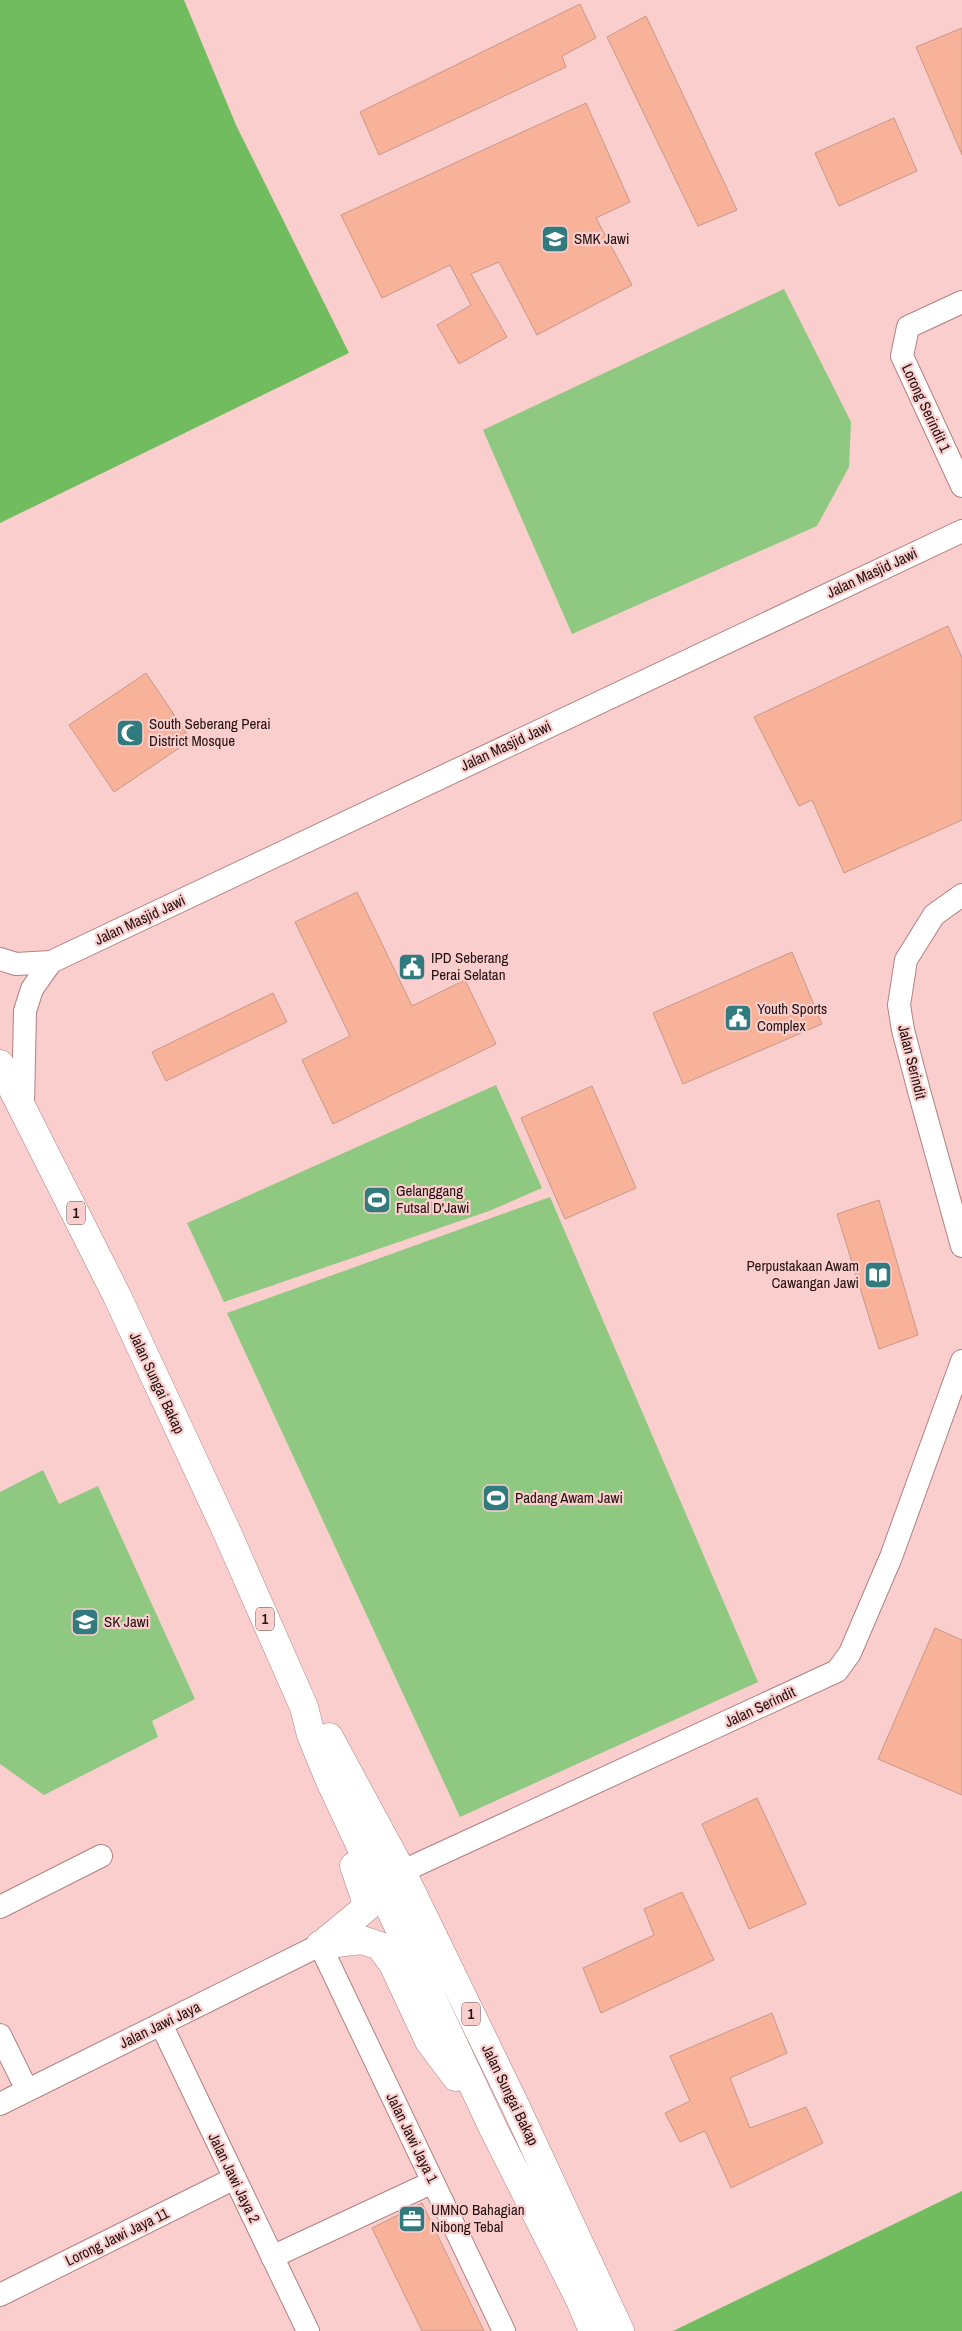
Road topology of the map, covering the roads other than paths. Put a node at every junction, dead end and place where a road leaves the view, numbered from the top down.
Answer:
1 (962, 302) edge
2 (956, 456) edge
3 (962, 486) edge
4 (962, 531) edge
5 (962, 895) edge
6 (0, 960) edge
7 (50, 962) junction
8 (1, 1070) edge
9 (23, 1106) junction
10 (962, 1246) edge
11 (962, 1361) edge
12 (304, 1707) junction
13 (330, 1781) junction
14 (101, 1856) dead end
15 (390, 1877) junction
16 (0, 1907) edge
17 (320, 1945) junction
18 (161, 2024) junction
19 (0, 2035) edge
20 (27, 2090) junction
21 (0, 2104) edge
22 (493, 2128) junction
23 (235, 2178) junction
24 (433, 2182) junction
25 (272, 2257) junction
26 (0, 2295) edge
27 (300, 2329) edge
28 (504, 2331) edge
29 (592, 2331) edge
30 (620, 2331) edge

1 - 2 street, Lorong Serindit 1
2 - 3 street, Lorong Serindit 1
4 - 7 street, Jalan Masjid Jawi
5 - 10 street, Jalan Serindit
6 - 7 street, Jalan Masjid Jawi
7 - 9 street
8 - 9 highway, Jalan Sungai Bakap / 1
9 - 12 highway, Jalan Sungai Bakap / 1
11 - 15 street, Jalan Serindit
12 - 13 highway, Jalan Sungai Bakap / 1
12 - 15 highway, Jalan Sungai Bakap / 1
13 - 15 highway, Jalan Sungai Bakap / 1
13 - 17 highway
14 - 16 street
15 - 22 highway, Jalan Sungai Bakap / 1
15 - 30 highway, Jalan Sungai Bakap / 1
17 - 18 street, Jalan Jawi Jaya
17 - 22 highway
17 - 24 street, Jalan Jawi Jaya 1
18 - 20 street, Jalan Jawi Jaya
18 - 23 street, Jalan Jawi Jaya 2
19 - 20 street
20 - 21 street, Jalan Jawi Jaya
22 - 29 highway, Jalan Sungai Bakap / 1
23 - 25 street, Jalan Jawi Jaya 2
23 - 26 street, Lorong Jawi Jaya 11
24 - 25 street
24 - 28 street, Jalan Jawi Jaya 1
25 - 27 street, Jalan Jawi Jaya 2

